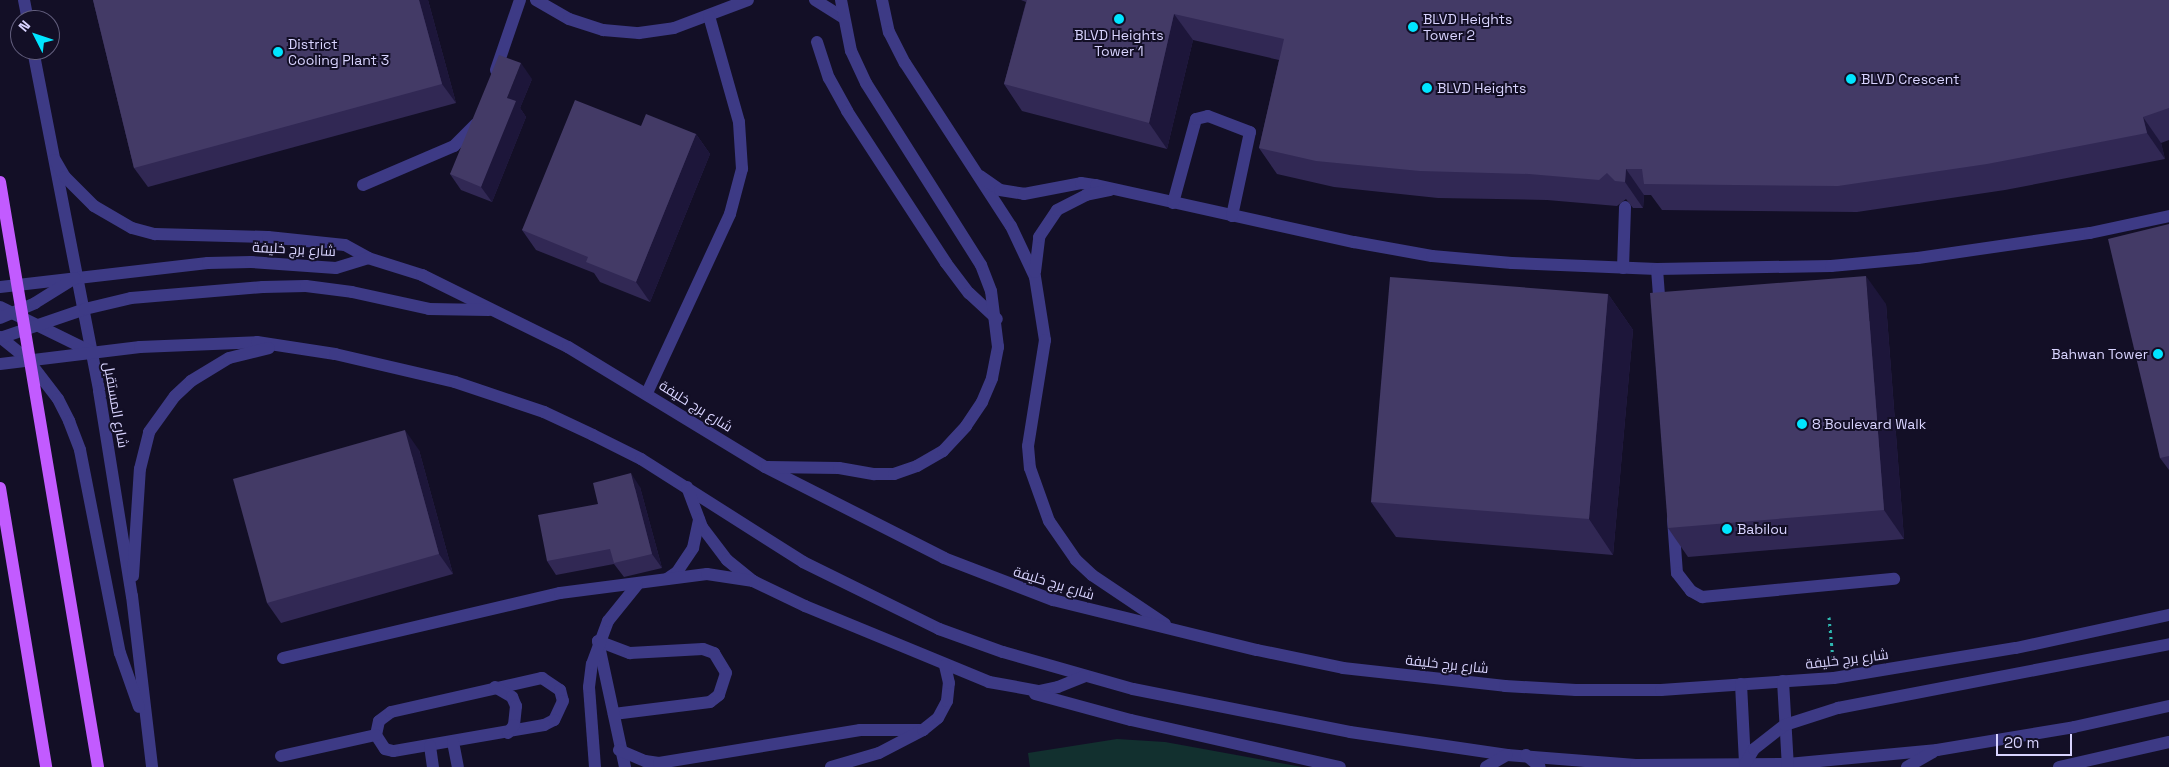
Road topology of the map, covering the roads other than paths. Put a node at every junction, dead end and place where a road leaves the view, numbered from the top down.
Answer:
1 (520, 0) edge
2 (536, 0) edge
3 (748, 0) edge
4 (815, 0) edge
5 (841, 0) edge
6 (882, 0) edge
7 (709, 16) junction
8 (842, 17) junction
9 (817, 42) dead end
10 (35, 60) edge
11 (492, 82) edge
12 (482, 110) edge
13 (55, 160) junction
14 (980, 176) junction
15 (0, 182) edge
16 (363, 185) dead end
17 (1110, 190) junction
18 (1173, 203) junction
19 (1625, 207) edge
20 (1232, 216) junction
21 (2169, 216) edge
22 (368, 258) junction
23 (1623, 268) junction
24 (1657, 270) junction
25 (77, 276) junction
26 (1035, 276) junction
27 (0, 287) edge
28 (0, 307) edge
29 (85, 308) junction
30 (492, 310) junction
31 (13, 314) junction
32 (0, 318) edge
33 (1660, 318) edge
34 (997, 319) junction
35 (36, 326) junction
36 (0, 337) edge
37 (294, 347) junction
38 (92, 352) junction
39 (28, 360) junction
40 (0, 364) edge
41 (647, 393) junction
42 (765, 467) junction
43 (0, 488) edge
44 (687, 488) junction
45 (1672, 503) edge
46 (699, 520) junction
47 (1894, 579) dead end
48 (665, 580) junction
49 (753, 580) junction
50 (637, 585) junction
51 (132, 596) junction
52 (2169, 615) edge
53 (1169, 627) junction
54 (598, 641) junction
55 (2169, 644) edge
56 (282, 658) dead end
57 (945, 665) junction
58 (1085, 676) junction
59 (1783, 681) junction
60 (1741, 684) junction
61 (1010, 687) junction
62 (495, 688) junction
63 (2169, 706) edge
64 (614, 714) junction
65 (144, 718) junction
66 (1785, 726) junction
67 (923, 730) junction
68 (508, 733) junction
69 (376, 735) junction
70 (453, 742) junction
71 (2169, 742) edge
72 (430, 746) junction
73 (619, 750) junction
74 (1937, 750) junction
75 (1507, 755) junction
76 (1526, 755) junction
77 (281, 756) dead end
78 (1745, 766) edge
79 (1788, 766) edge
80 (46, 767) edge
81 (98, 767) edge
82 (152, 767) edge
83 (434, 767) edge
84 (458, 767) edge
85 (595, 767) edge
86 (625, 767) edge
87 (831, 767) edge
88 (1340, 767) edge
89 (1486, 767) edge
90 (1540, 767) edge
91 (1907, 767) edge
92 (2059, 767) edge

1 - 11 street
2 - 7 street
3 - 7 street
4 - 8 street
5 - 8 street
6 - 14 street
7 - 41 street
8 - 34 street
9 - 34 street
10 - 13 street, شارع المستقبل
12 - 16 street
13 - 22 street
13 - 25 street, شارع المستقبل
14 - 17 street
14 - 26 street
15 - 81 main road, bridge
17 - 18 street
17 - 26 street
18 - 20 street
18 - 20 street
19 - 23 street
20 - 23 street
21 - 24 street
22 - 25 street, شارع برج خليفة
22 - 30 street, شارع برج خليفة
23 - 24 street
24 - 33 street
25 - 27 street, شارع برج خليفة
25 - 29 street, شارع المستقبل
25 - 31 street
26 - 53 street
28 - 31 street
29 - 30 street
29 - 35 street
29 - 38 street, شارع المستقبل
30 - 41 street, شارع برج خليفة
31 - 32 street
31 - 35 street
34 - 42 street
35 - 36 street
35 - 38 street
36 - 39 street
37 - 38 street
37 - 44 street
37 - 51 street
38 - 39 street
38 - 51 street, شارع المستقبل
39 - 40 street
39 - 65 street
41 - 42 street, شارع برج خليفة
42 - 53 street, شارع برج خليفة
43 - 80 main road
44 - 46 street
44 - 58 street
45 - 47 street
46 - 48 street
46 - 49 street
48 - 49 street
48 - 50 street
49 - 57 street
50 - 54 street
50 - 56 street
51 - 65 street, شارع المستقبل
52 - 59 street, شارع برج خليفة
53 - 60 street, شارع برج خليفة
54 - 64 street
54 - 64 street
54 - 85 street
55 - 66 street
57 - 61 street
57 - 67 street
58 - 61 street
58 - 75 street
59 - 60 street, شارع برج خليفة
59 - 66 street
60 - 78 street
61 - 88 street
62 - 68 street
62 - 68 street
62 - 69 street
63 - 74 street
64 - 73 street
65 - 82 street, شارع المستقبل
66 - 78 street
66 - 79 street
67 - 73 street
67 - 87 street
68 - 70 street
69 - 72 street
69 - 77 street
70 - 72 street
70 - 84 street
71 - 92 street
72 - 83 street
73 - 86 street
74 - 79 street
74 - 91 street
75 - 76 street
75 - 89 street
76 - 78 street
76 - 90 street
78 - 79 street

